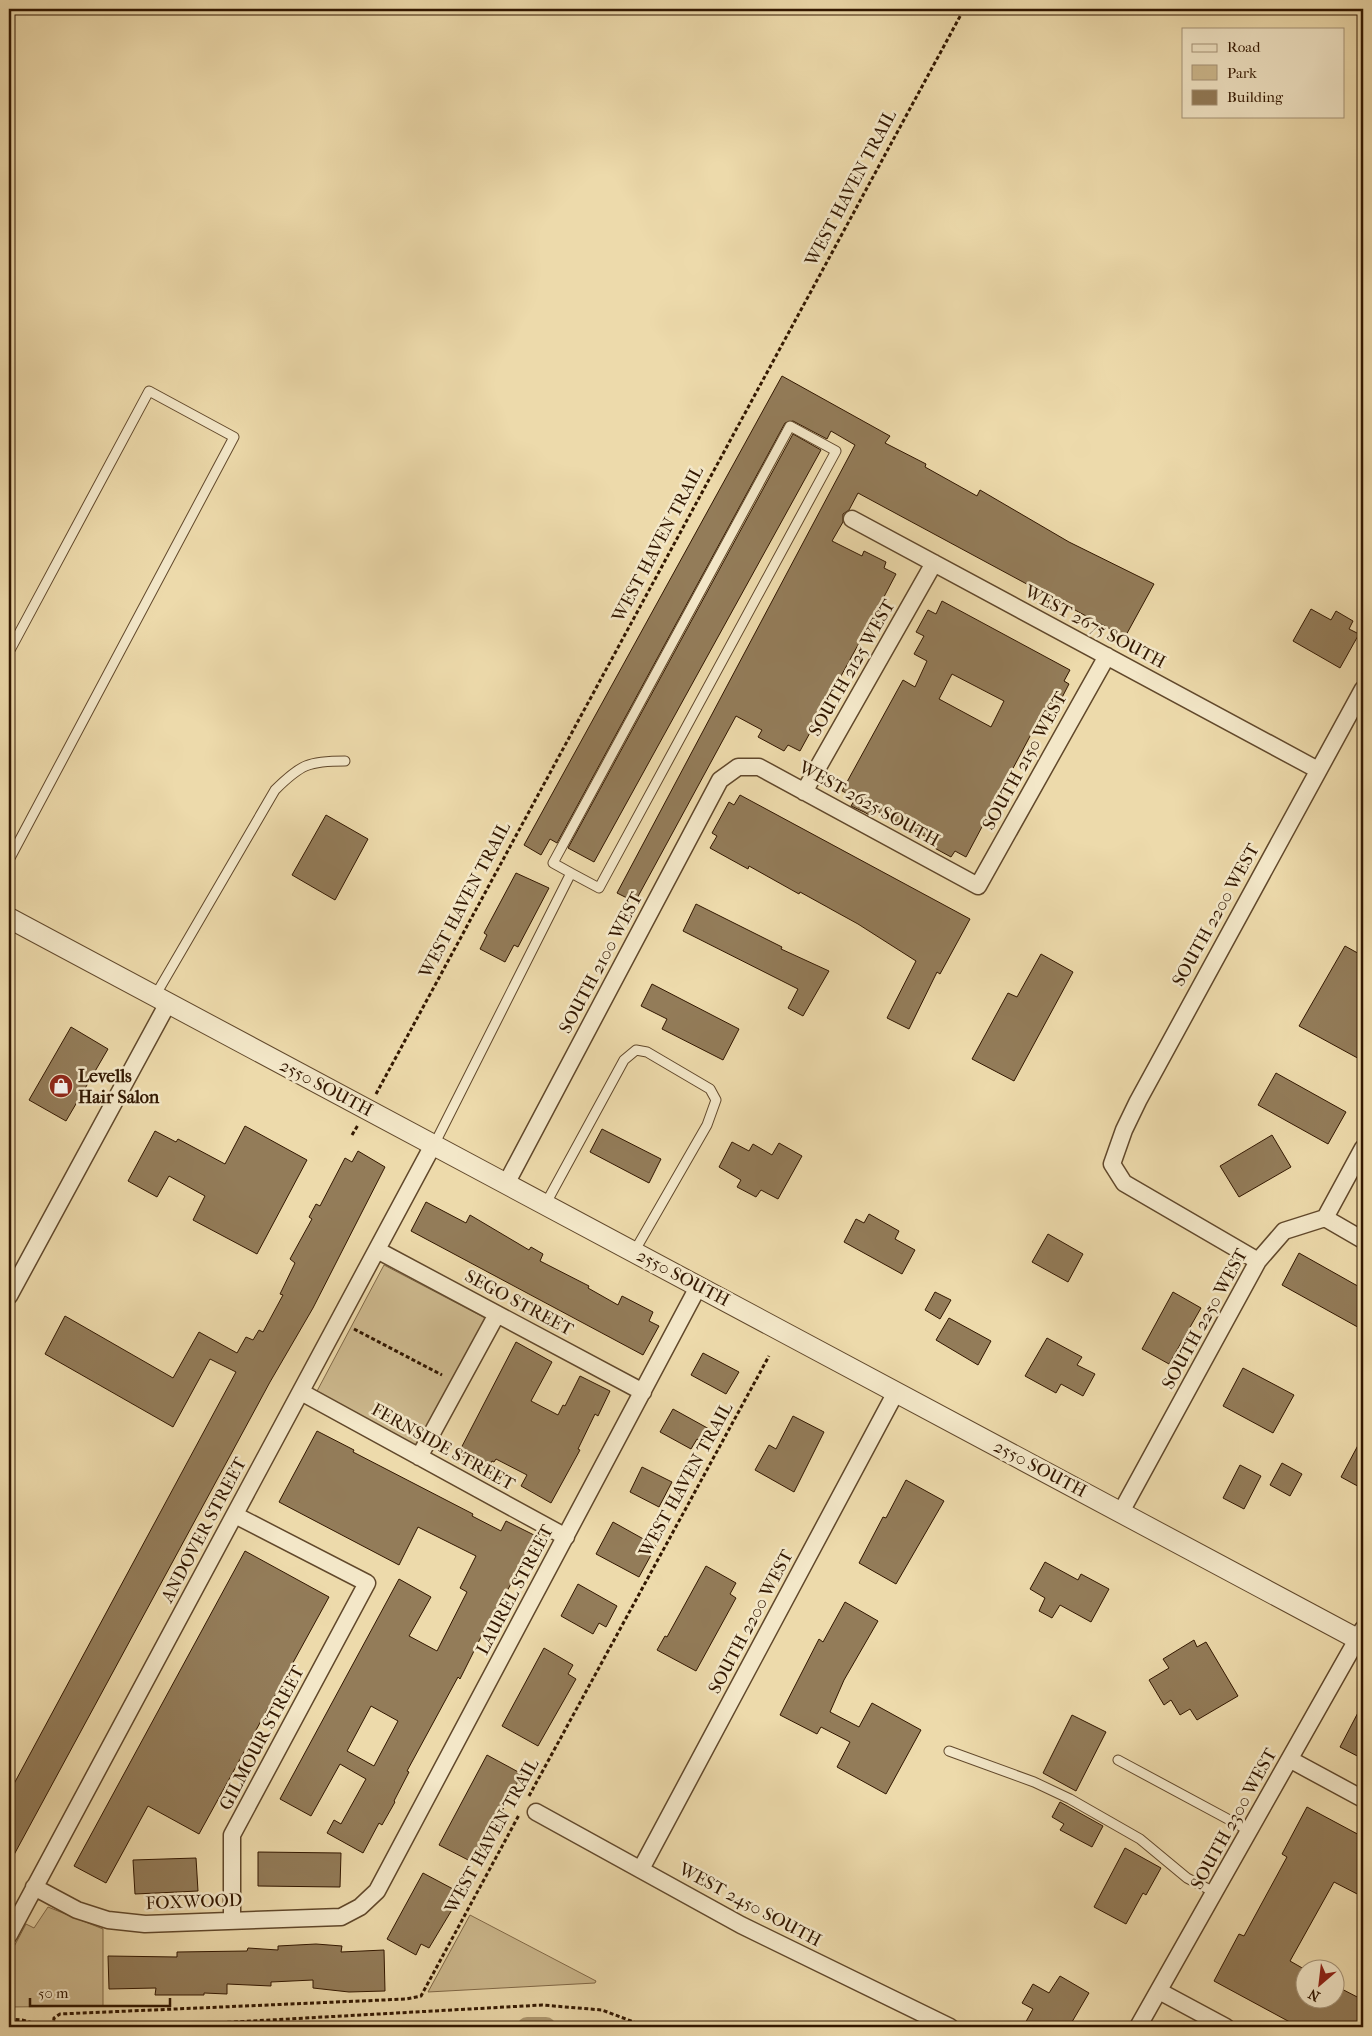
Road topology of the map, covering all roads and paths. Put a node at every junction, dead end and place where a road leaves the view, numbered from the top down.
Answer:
1 (964, 9) edge
2 (852, 519) dead end
3 (934, 563) junction
4 (9, 652) edge
5 (1106, 656) junction
6 (1363, 689) edge
7 (345, 761) dead end
8 (738, 767) joint
9 (1318, 770) junction
10 (804, 792) junction
11 (9, 860) edge
12 (571, 873) junction
13 (978, 886) joint
14 (9, 918) edge
15 (161, 1000) junction
16 (376, 1093) dead end
17 (433, 1145) junction
18 (1363, 1148) edge
19 (506, 1184) junction
20 (545, 1205) junction
21 (1325, 1218) junction
22 (1363, 1240) edge
23 (377, 1250) junction
24 (634, 1252) junction
25 (1258, 1261) junction
26 (698, 1287) junction
27 (9, 1296) edge
28 (497, 1314) junction
29 (354, 1329) dead end
30 (769, 1356) dead end
31 (442, 1375) dead end
32 (301, 1392) junction
33 (643, 1392) junction
34 (896, 1392) junction
35 (419, 1457) junction
36 (1121, 1512) junction
37 (235, 1515) junction
38 (566, 1537) junction
39 (1361, 1637) edge
40 (949, 1751) dead end
41 (1118, 1760) dead end
42 (1291, 1760) junction
43 (1363, 1799) edge
44 (528, 1808) junction
45 (1250, 1831) junction
46 (640, 1869) junction
47 (34, 1887) junction
48 (1216, 1893) junction
49 (360, 1907) joint
50 (232, 1921) junction
51 (9, 1935) edge
52 (1159, 1991) junction
53 (9, 2019) edge
54 (48, 2027) edge
55 (52, 2027) edge
56 (144, 2027) edge
57 (647, 2027) edge
58 (950, 2027) edge
59 (1138, 2027) edge
60 (1226, 2027) edge

1 - 16 path, WEST HAVEN TRAIL
2 - 3 street, WEST 2675 SOUTH
3 - 5 street, WEST 2675 SOUTH
3 - 10 street, SOUTH 2125 WEST
4 - 11 lane
5 - 9 street, WEST 2675 SOUTH
5 - 13 street, SOUTH 2150 WEST
6 - 9 street, SOUTH 2200 WEST
7 - 15 lane
8 - 10 street, WEST 2625 SOUTH
8 - 19 street, SOUTH 2100 WEST
9 - 25 street, SOUTH 2200 WEST
10 - 13 street, WEST 2625 SOUTH
12 - 12 lane
12 - 17 lane
14 - 15 street, 2550 SOUTH
15 - 17 street, 2550 SOUTH
15 - 27 street
17 - 19 street, 2550 SOUTH
17 - 23 street, ANDOVER STREET
18 - 21 street
19 - 20 street, 2550 SOUTH
20 - 24 street, 2550 SOUTH
20 - 24 lane
21 - 22 street
21 - 25 street, SOUTH 2250 WEST
23 - 28 street, SEGO STREET
23 - 32 street, ANDOVER STREET
24 - 26 street, 2550 SOUTH
25 - 36 street, SOUTH 2250 WEST
26 - 33 street, LAUREL STREET
26 - 34 street, 2550 SOUTH
28 - 33 street, SEGO STREET
28 - 35 street
29 - 31 path
30 - 44 path, WEST HAVEN TRAIL
32 - 35 street, FERNSIDE STREET
32 - 37 street, ANDOVER STREET
33 - 38 street, LAUREL STREET
34 - 36 street, 2550 SOUTH
34 - 46 street, SOUTH 2200 WEST
35 - 38 street, FERNSIDE STREET
36 - 39 street, 2550 SOUTH
37 - 47 street, ANDOVER STREET
37 - 50 street, GILMOUR STREET
38 - 49 street, LAUREL STREET
39 - 42 street, SOUTH 2300 WEST
40 - 48 lane
41 - 45 lane
42 - 43 street
42 - 45 street, SOUTH 2300 WEST
44 - 46 street, WEST 2450 SOUTH
44 - 55 path, WEST HAVEN TRAIL
45 - 48 street, SOUTH 2300 WEST
46 - 58 street, WEST 2450 SOUTH
47 - 50 street, FOXWOOD
47 - 51 street, ANDOVER STREET
48 - 52 street, SOUTH 2300 WEST
49 - 50 street, FOXWOOD
52 - 59 street, SOUTH 2300 WEST
52 - 60 street
53 - 54 path
56 - 57 path

